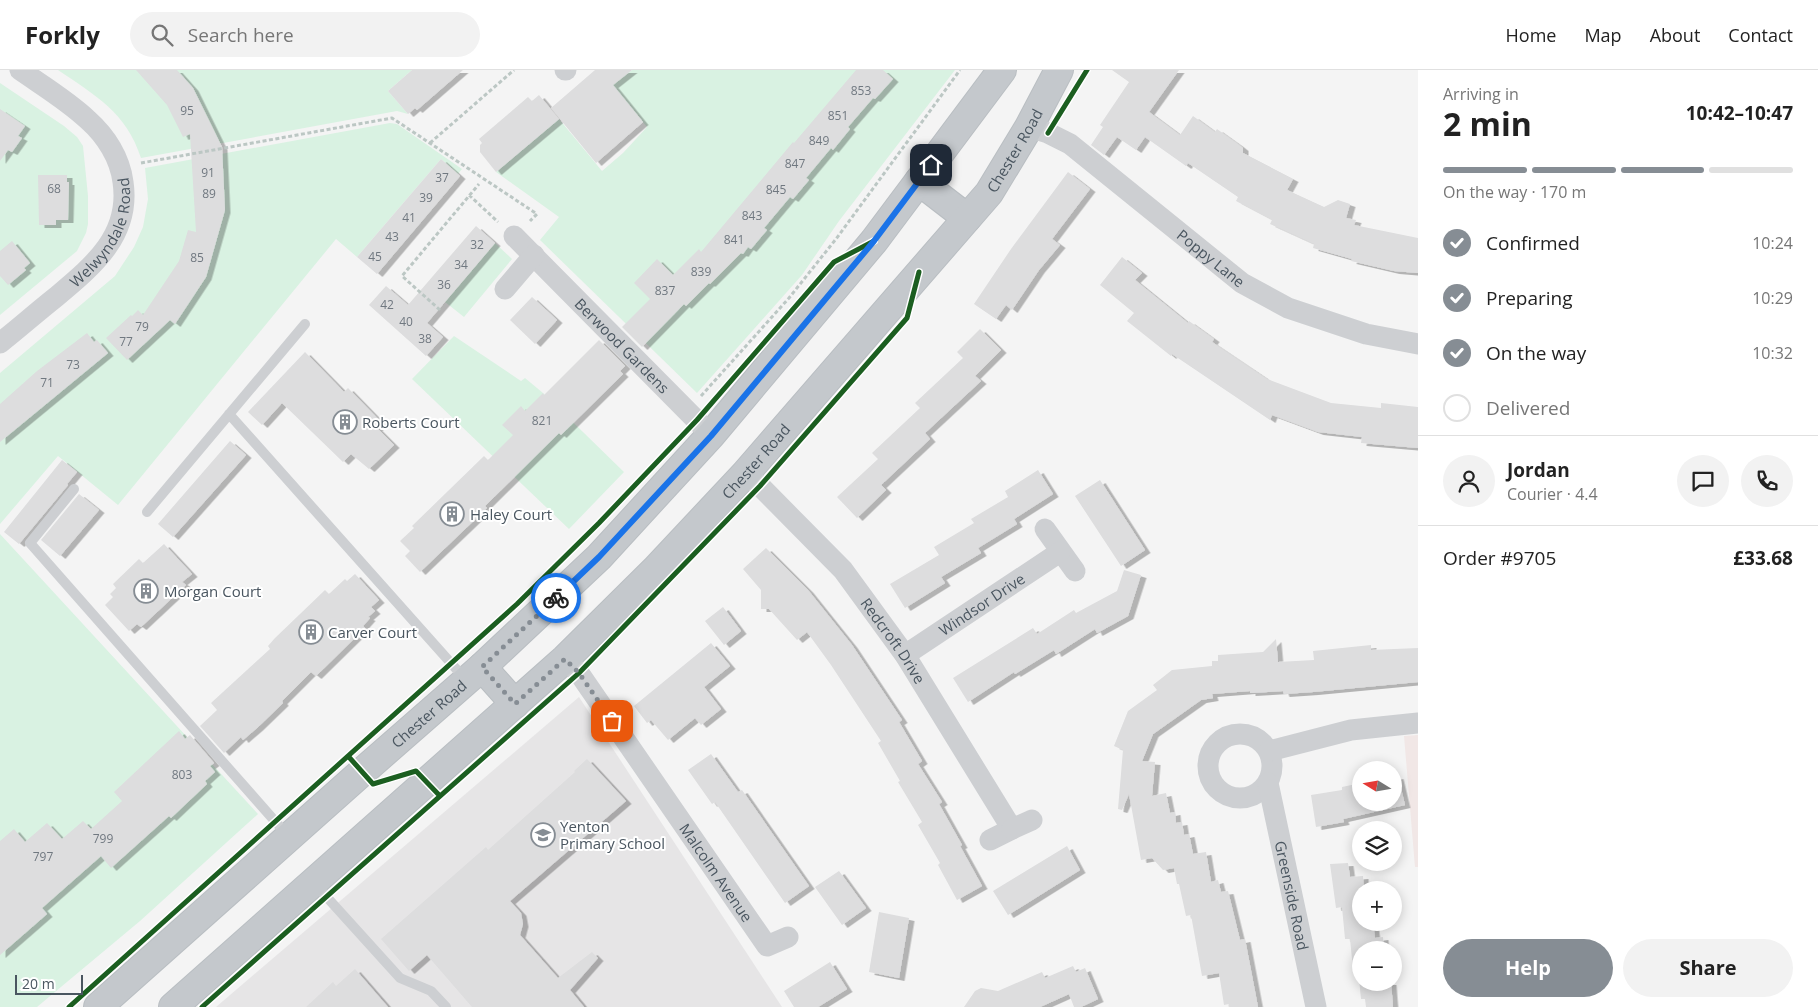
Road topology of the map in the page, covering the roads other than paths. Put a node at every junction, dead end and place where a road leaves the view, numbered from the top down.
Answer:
1 (20, 70) edge
2 (1002, 70) edge
3 (1060, 70) edge
4 (1029, 127) junction
5 (919, 181) junction
6 (966, 218) junction
7 (514, 236) road end
8 (534, 255) junction
9 (505, 289) dead end
10 (305, 324) dead end
11 (0, 343) edge
12 (1418, 344) edge
13 (230, 414) junction
14 (711, 436) junction
15 (745, 474) junction
16 (74, 489) dead end
17 (147, 512) dead end
18 (1045, 529) dead end
19 (1060, 552) junction
20 (1075, 571) dead end
21 (905, 655) junction
22 (565, 659) junction
23 (474, 674) junction
24 (515, 704) junction
25 (1418, 723) edge
26 (1269, 752) junction
27 (1268, 784) junction
28 (1032, 820) dead end
29 (1012, 829) junction
30 (289, 837) junction
31 (990, 840) dead end
32 (314, 882) junction
33 (788, 937) dead end
34 (98, 1007) edge
35 (173, 1007) edge
36 (446, 1007) edge
37 (1316, 1007) edge

1 - 11 street, Welwyndale Road
2 - 5 highway, Chester Road
3 - 4 highway, Chester Road
4 - 6 highway, Chester Road
4 - 12 street, Poppy Lane
5 - 6 highway
5 - 14 highway, Chester Road
6 - 15 highway, Chester Road
7 - 8 street, Berwood Gardens
8 - 9 street
8 - 14 street, Berwood Gardens
10 - 13 lane
13 - 17 lane
13 - 23 lane
14 - 23 highway, Chester Road
15 - 21 street, Redcroft Drive
15 - 22 highway, Chester Road
16 - 30 lane
18 - 19 street
19 - 20 street
19 - 21 street, Windsor Drive
21 - 29 street, Redcroft Drive
22 - 24 highway, Chester Road
22 - 33 street, Malcolm Avenue
23 - 24 highway
23 - 30 highway, Chester Road
24 - 32 highway, Chester Road
25 - 26 street
26 - 27 street, Greenside Road
26 - 27 street
27 - 37 street, Greenside Road
28 - 29 street
29 - 31 street
30 - 34 highway, Chester Road
32 - 35 highway, Chester Road
32 - 36 lane

